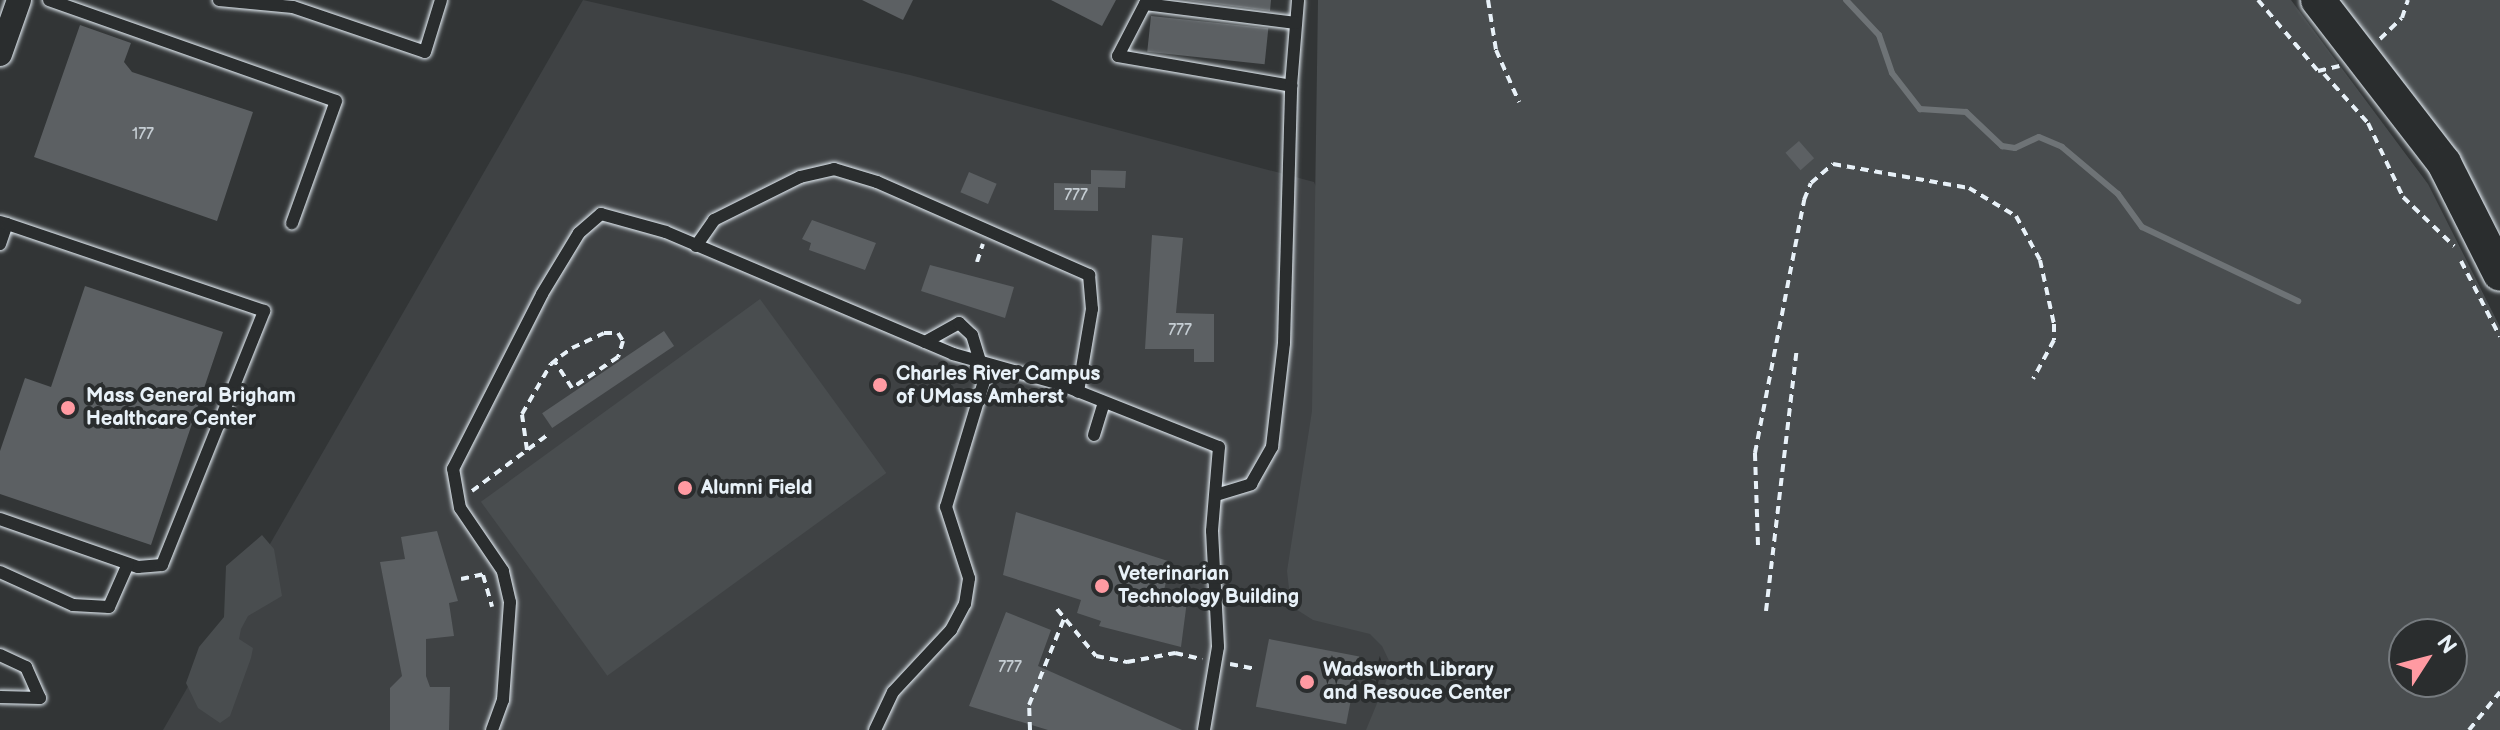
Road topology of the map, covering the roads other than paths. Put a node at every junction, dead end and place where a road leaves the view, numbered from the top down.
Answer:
1 (49, 0) edge
2 (219, 0) edge
3 (441, 0) edge
4 (1298, 0) edge
5 (2318, 0) edge
6 (1146, 2) edge
7 (274, 3) edge
8 (11, 7) edge
9 (1296, 23) junction
10 (0, 54) edge
11 (1291, 86) junction
12 (4, 223) edge
13 (292, 223) dead end
14 (0, 244) edge
15 (696, 246) junction
16 (2500, 274) edge
17 (925, 342) junction
18 (985, 364) junction
19 (1078, 392) junction
20 (1104, 403) junction
21 (1094, 435) dead end
22 (1216, 495) junction
23 (0, 519) edge
24 (128, 564) junction
25 (0, 572) edge
26 (0, 655) edge
27 (0, 697) edge
28 (492, 730) edge
29 (875, 730) edge
30 (1204, 730) edge

1 - 13 lane
2 - 7 lane
3 - 7 lane
4 - 9 lane
5 - 16 main road
6 - 9 lane
6 - 11 lane
8 - 10 street
9 - 11 lane
11 - 22 lane
12 - 14 lane
12 - 24 lane
15 - 17 lane
15 - 19 lane
15 - 28 lane
17 - 18 lane
17 - 18 lane
18 - 19 lane
18 - 29 lane
19 - 20 lane
20 - 21 lane
20 - 22 lane
22 - 30 lane
23 - 24 lane
24 - 25 lane
26 - 27 lane

